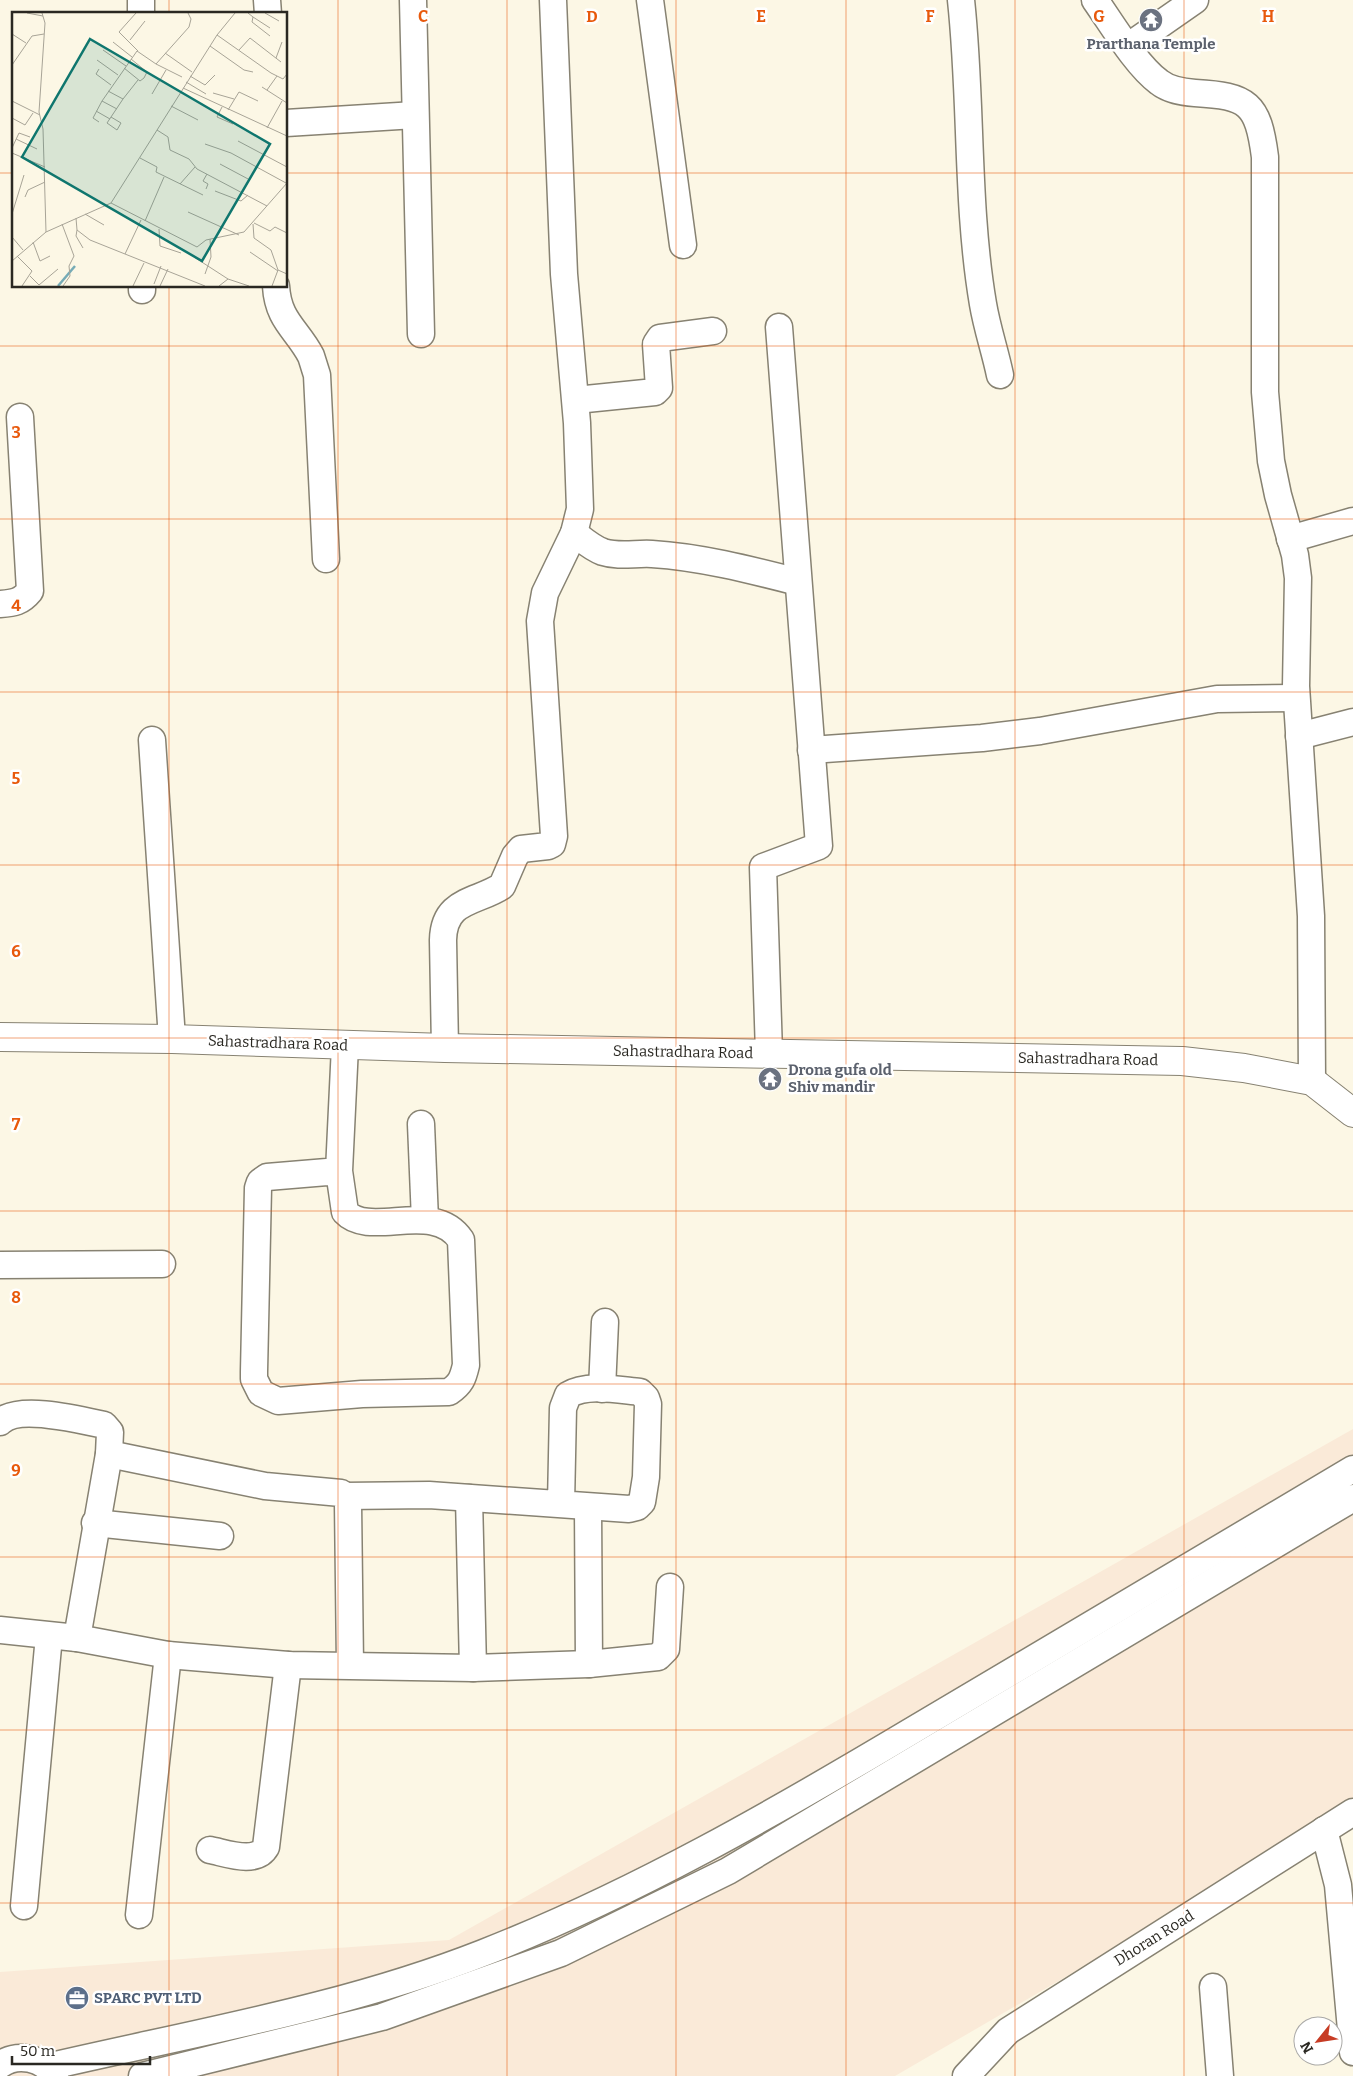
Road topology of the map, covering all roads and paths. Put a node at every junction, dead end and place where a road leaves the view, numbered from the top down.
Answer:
1 (413, 0) edge
2 (553, 0) edge
3 (650, 0) edge
4 (961, 0) edge
5 (1095, 0) edge
6 (1195, 0) edge
7 (1129, 46) junction
8 (415, 116) junction
9 (288, 123) edge
10 (683, 245) dead end
11 (276, 288) edge
12 (779, 327) dead end
13 (713, 330) dead end
14 (421, 334) dead end
15 (1000, 374) dead end
16 (576, 400) junction
17 (20, 417) dead end
18 (1353, 521) edge
19 (574, 533) junction
20 (1290, 539) junction
21 (326, 559) dead end
22 (798, 582) junction
23 (0, 604) edge
24 (1296, 698) junction
25 (1353, 722) edge
26 (1298, 736) junction
27 (152, 740) dead end
28 (811, 750) junction
29 (0, 1037) edge
30 (172, 1039) junction
31 (345, 1046) junction
32 (445, 1048) junction
33 (769, 1053) junction
34 (1312, 1081) junction
35 (1353, 1113) edge
36 (421, 1124) dead end
37 (339, 1171) junction
38 (425, 1220) junction
39 (162, 1264) dead end
40 (0, 1265) edge
41 (605, 1322) dead end
42 (602, 1389) junction
43 (0, 1422) edge
44 (109, 1454) junction
45 (1353, 1469) edge
46 (345, 1496) junction
47 (469, 1498) junction
48 (1353, 1498) edge
49 (561, 1504) junction
50 (588, 1507) junction
51 (95, 1523) junction
52 (220, 1536) dead end
53 (670, 1587) dead end
54 (0, 1630) edge
55 (49, 1636) junction
56 (76, 1638) junction
57 (168, 1655) junction
58 (589, 1664) junction
59 (288, 1665) junction
60 (350, 1665) junction
61 (473, 1668) junction
62 (1353, 1812) edge
63 (1324, 1830) junction
64 (715, 1844) junction
65 (210, 1850) dead end
66 (728, 1871) junction
67 (24, 1906) dead end
68 (139, 1915) dead end
69 (557, 1921) junction
70 (571, 1948) junction
71 (1214, 1987) dead end
72 (1353, 2052) edge
73 (0, 2064) edge
74 (51, 2072) edge
75 (142, 2076) edge
76 (966, 2076) edge
77 (1220, 2076) edge

1 - 8 street
2 - 16 street
3 - 10 street
4 - 15 street
5 - 7 street
6 - 7 street
7 - 20 street
8 - 9 street
8 - 14 street
11 - 21 street
12 - 22 street
13 - 16 street
16 - 19 street
17 - 23 street
18 - 20 street
19 - 22 street
19 - 32 street
20 - 24 street
22 - 28 street
24 - 26 street
24 - 28 street
25 - 26 street
26 - 34 street
27 - 30 street
28 - 33 street
29 - 30 main road, Sahastradhara Road
30 - 31 main road, Sahastradhara Road
31 - 32 main road, Sahastradhara Road
31 - 37 street
32 - 33 main road, Sahastradhara Road
33 - 34 main road, Sahastradhara Road
34 - 35 main road, Sahastradhara Road
36 - 38 street
37 - 38 street
37 - 38 street
39 - 40 street
41 - 42 street
42 - 49 street
42 - 50 street
43 - 44 street
44 - 46 street
44 - 51 street
45 - 64 street
46 - 47 street
46 - 60 street
47 - 49 street
47 - 61 street
48 - 66 street
49 - 50 street
50 - 58 street
51 - 52 street
51 - 56 street
53 - 58 street
54 - 55 street
55 - 56 street
55 - 67 street
56 - 57 street
57 - 59 street
57 - 68 street
58 - 61 street
59 - 60 street
59 - 65 street
60 - 61 street
62 - 63 street, Dhoran Road
63 - 72 street
63 - 76 street, Dhoran Road
64 - 66 street
64 - 69 street
66 - 70 street
69 - 70 street
69 - 74 street
70 - 75 street
71 - 77 street
73 - 74 street

